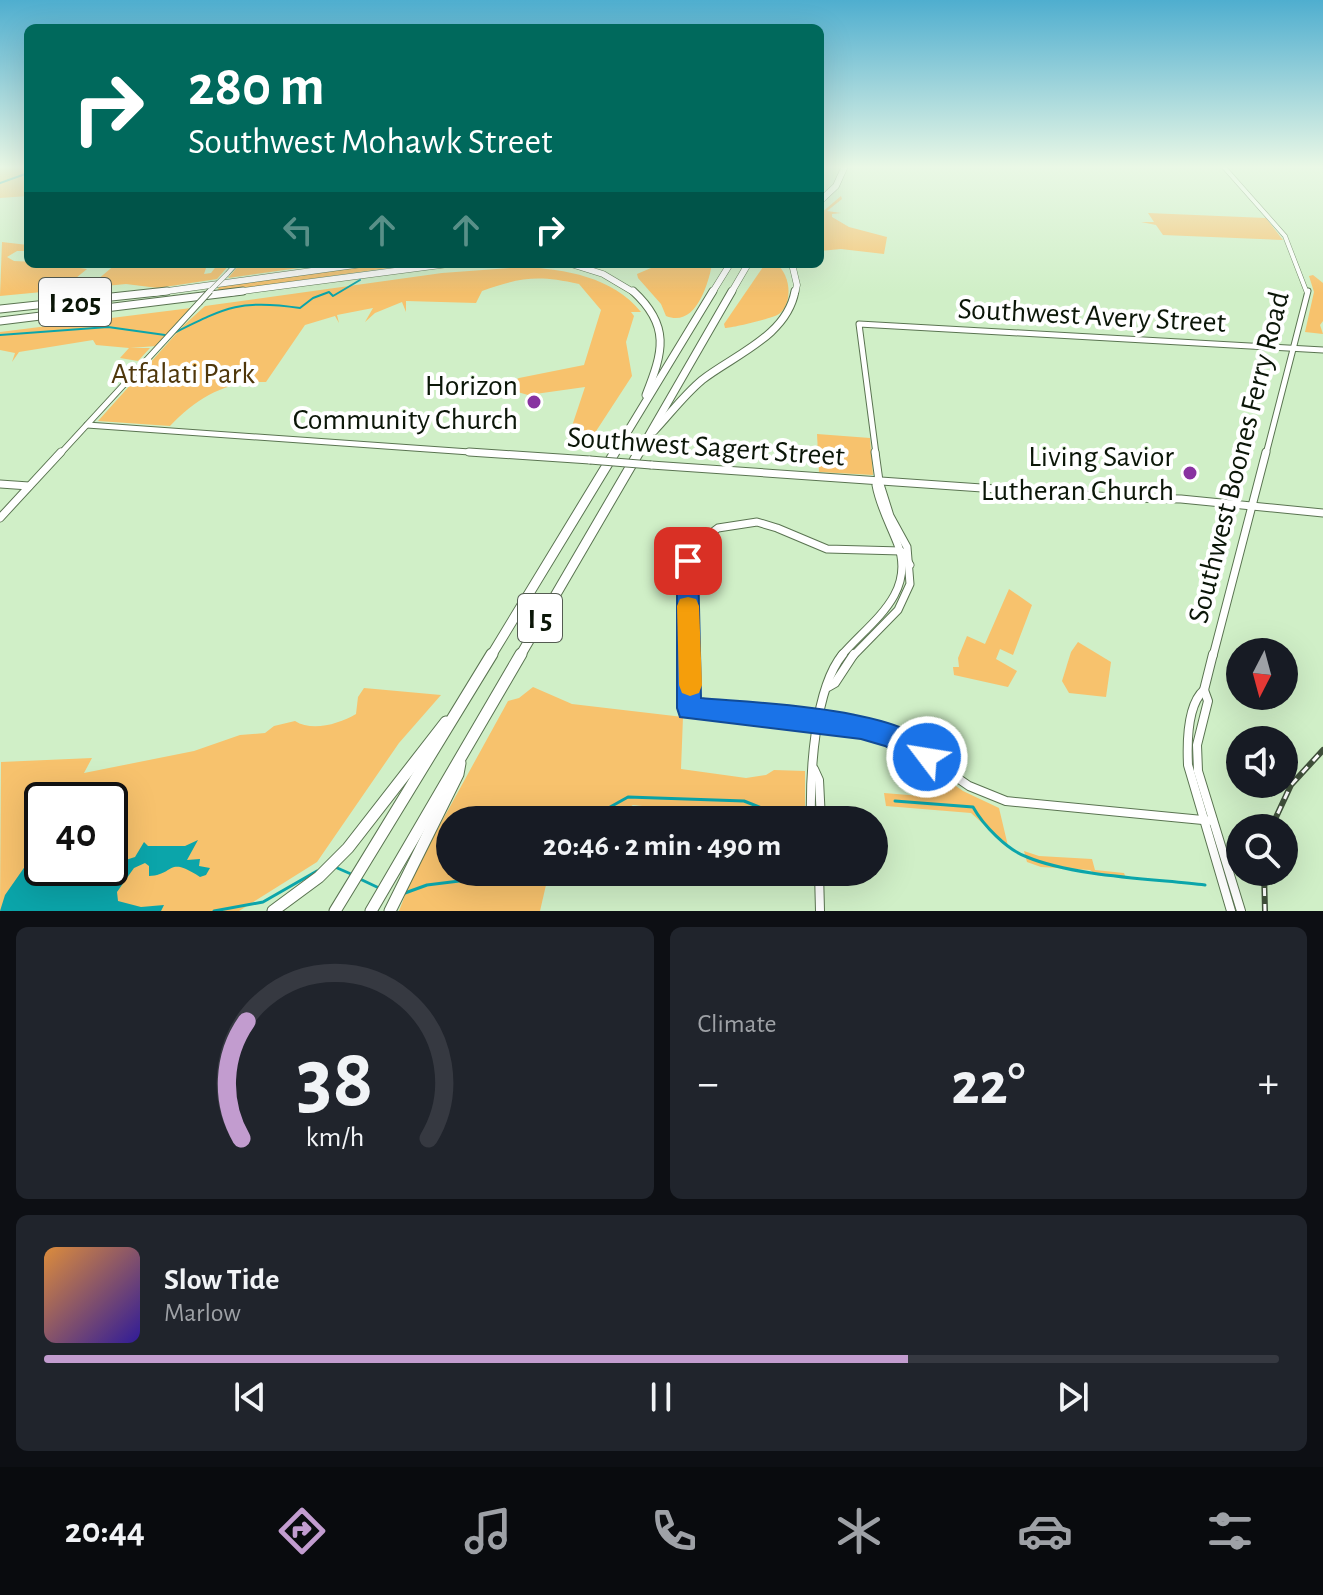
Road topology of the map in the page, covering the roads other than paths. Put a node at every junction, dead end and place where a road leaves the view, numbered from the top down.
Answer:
1 (1261, 209) edge
2 (232, 268) edge
3 (334, 268) edge
4 (418, 268) edge
5 (582, 268) edge
6 (728, 268) edge
7 (746, 268) edge
8 (793, 268) edge
9 (0, 309) edge
10 (0, 321) edge
11 (1293, 347) junction
12 (1323, 350) edge
13 (636, 418) junction
14 (87, 425) junction
15 (642, 444) junction
16 (879, 481) junction
17 (0, 484) edge
18 (29, 486) junction
19 (1250, 506) junction
20 (1323, 513) edge
21 (0, 518) edge
22 (900, 550) junction
23 (888, 552) junction
24 (906, 563) junction
25 (458, 710) junction
26 (817, 721) junction
27 (813, 769) junction
28 (810, 806) edge
29 (820, 806) edge
30 (1209, 821) junction
31 (400, 874) junction
32 (819, 886) edge
33 (338, 907) edge
34 (273, 911) edge
35 (371, 911) edge
36 (390, 911) edge
37 (820, 911) edge
38 (1231, 911) edge
39 (1241, 911) edge

1 - 11 main road, Southwest Boones Ferry Road
2 - 14 main road, bridge
3 - 9 highway, I 205
4 - 10 highway, I 205
5 - 13 highway
6 - 13 highway, I 5
7 - 15 highway, I 5
8 - 15 highway
11 - 12 main road, Southwest Avery Street
11 - 16 main road, Southwest Avery Street
11 - 19 main road, Southwest Boones Ferry Road
13 - 25 highway, I 5
14 - 16 main road, Southwest Sagert Street, bridge
14 - 18 main road
15 - 31 highway, I 5
16 - 19 main road, Southwest Sagert Street
16 - 22 main road
16 - 24 main road
17 - 18 main road
18 - 21 main road
19 - 20 main road, Southwest Sagert Street
19 - 30 main road, Southwest Boones Ferry Road
22 - 23 main road
22 - 24 main road
23 - 24 main road
23 - 26 main road
24 - 26 main road
25 - 33 highway, I 5
25 - 34 highway
26 - 27 main road
26 - 30 main road
27 - 28 main road
27 - 29 main road
30 - 38 main road, Southwest Boones Ferry Road
30 - 39 main road, Southwest Boones Ferry Road
31 - 35 highway
31 - 36 highway
32 - 37 main road

